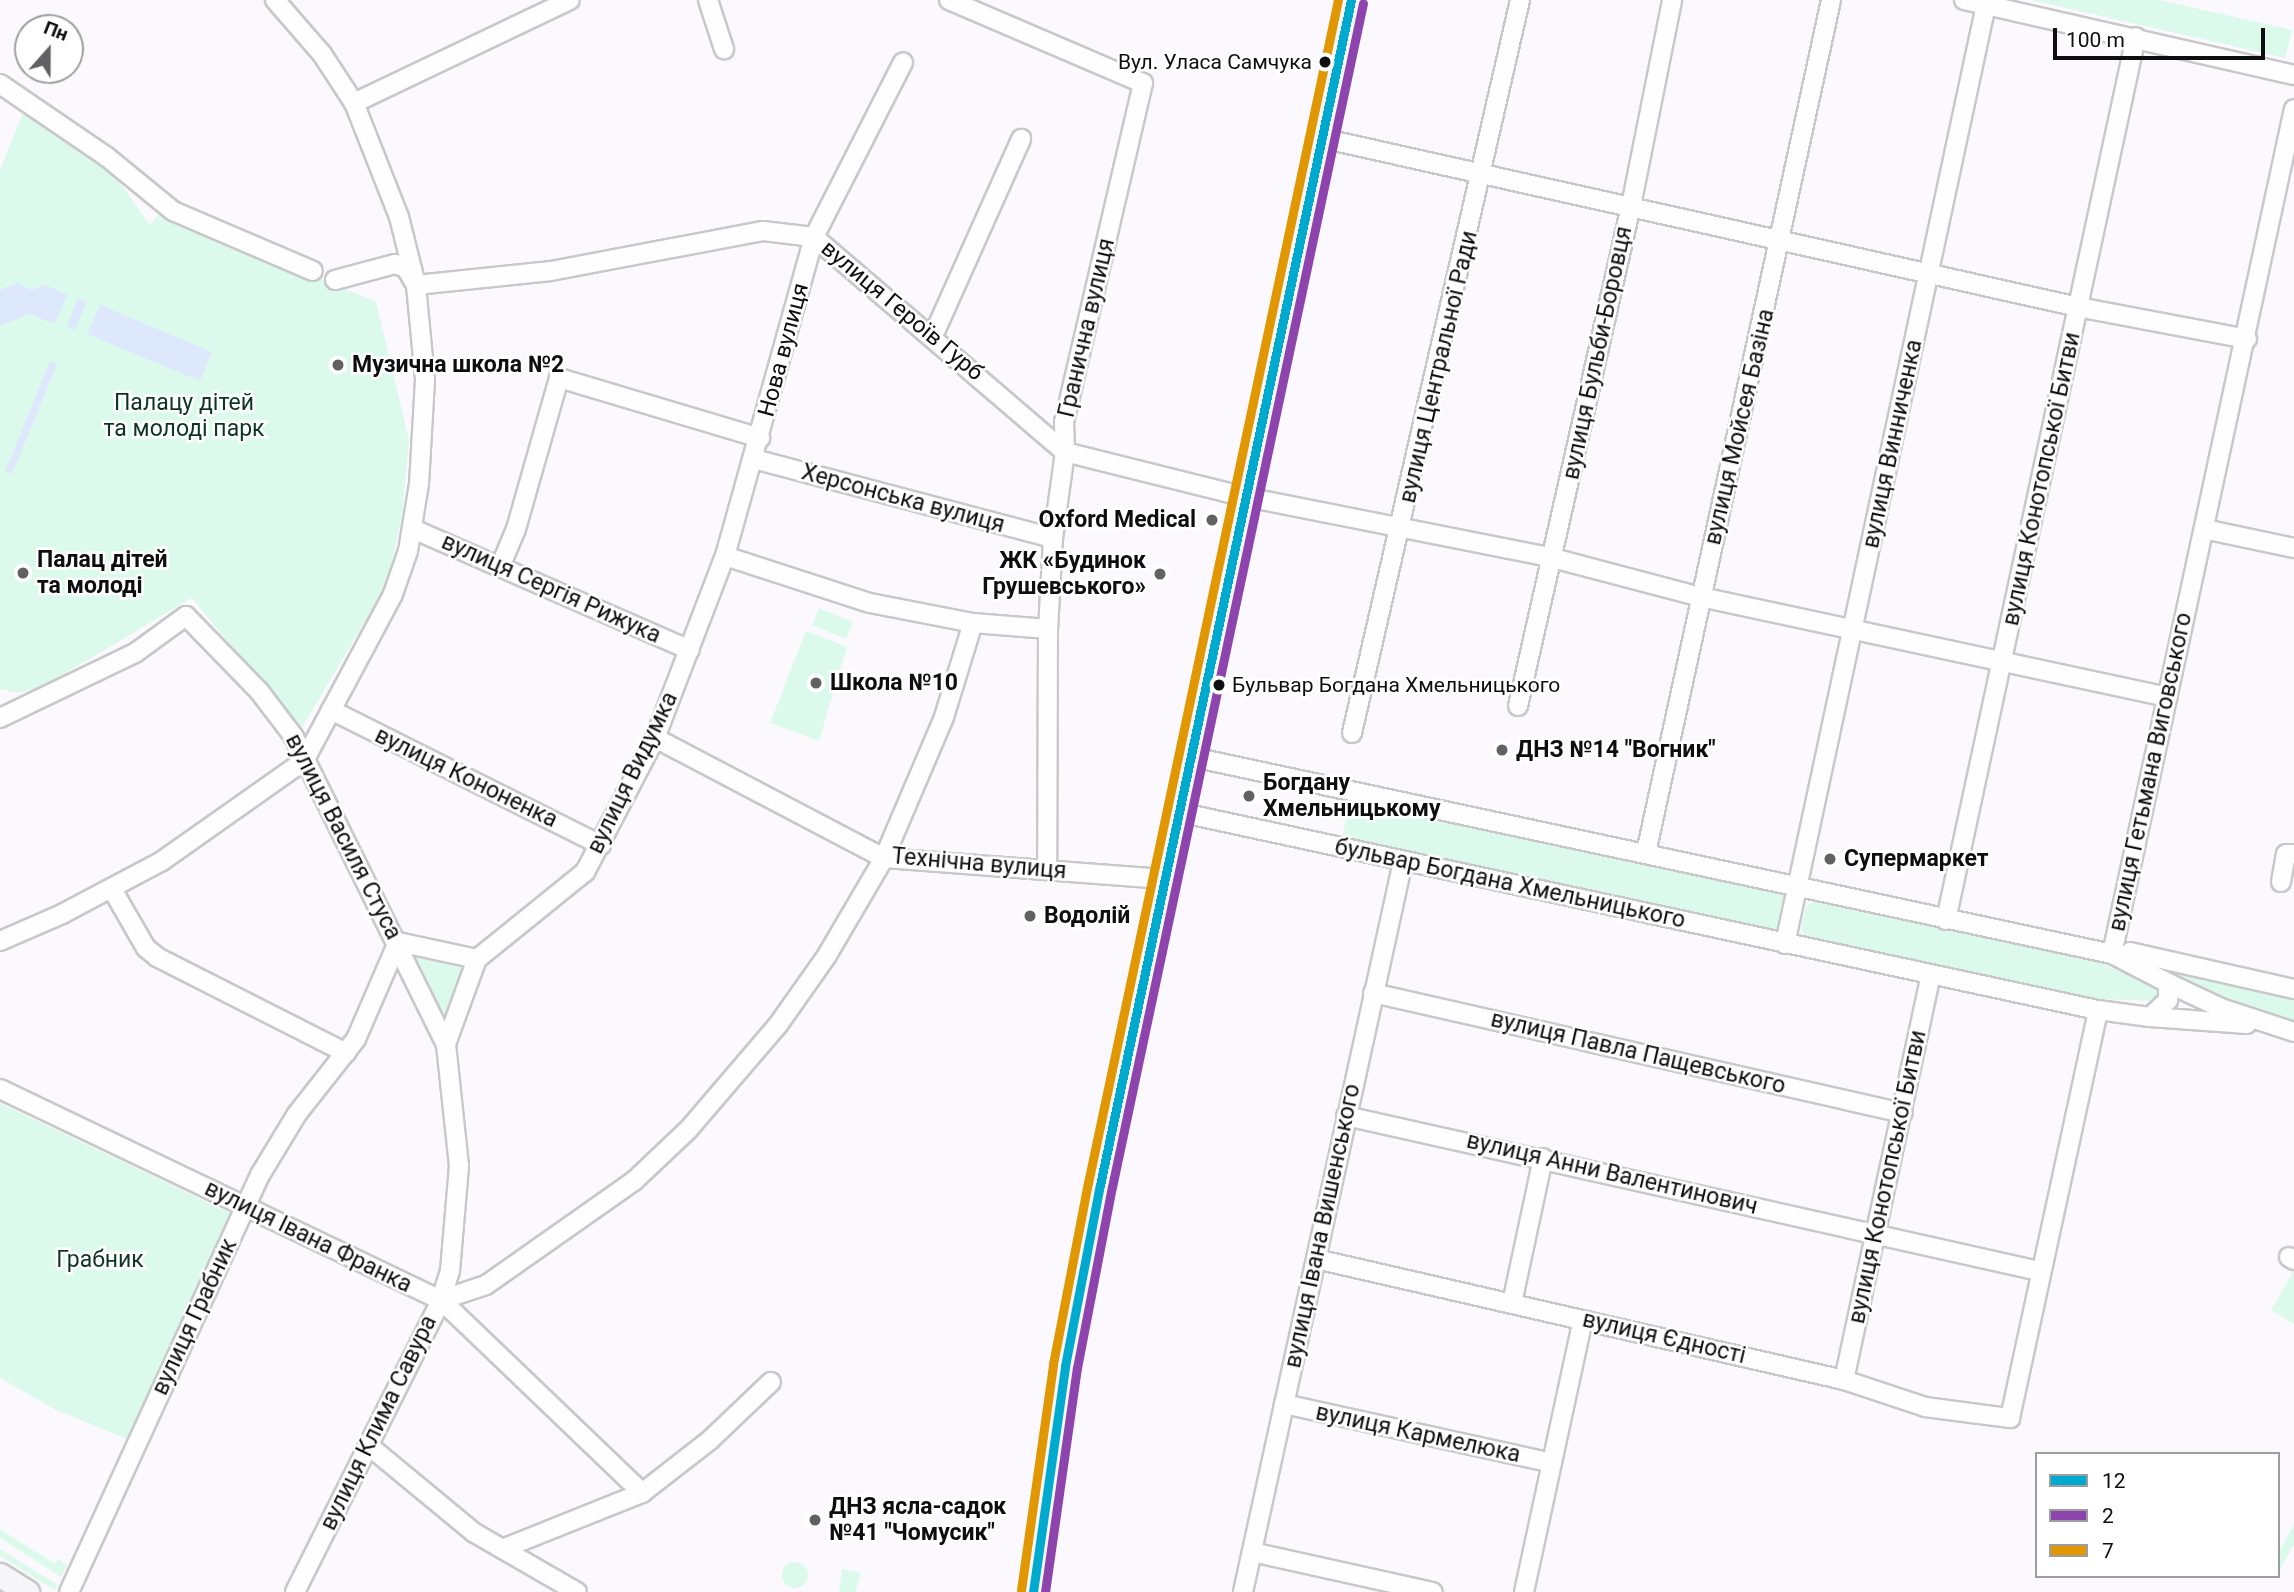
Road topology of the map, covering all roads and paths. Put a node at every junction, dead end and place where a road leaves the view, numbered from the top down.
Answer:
1 (275, 0) edge
2 (570, 0) edge
3 (708, 0) edge
4 (949, 0) edge
5 (1350, 0) edge
6 (1520, 0) edge
7 (1672, 0) edge
8 (1830, 0) edge
9 (1964, 0) edge
10 (1987, 2) edge
11 (2136, 37) junction
12 (724, 49) dead end
13 (903, 62) dead end
14 (2294, 75) edge
15 (0, 84) edge
16 (354, 103) junction
17 (2294, 109) edge
18 (1321, 138) junction
19 (1021, 139) dead end
20 (1483, 175) junction
21 (1631, 206) junction
22 (814, 237) junction
23 (1782, 240) junction
24 (313, 271) dead end
25 (1929, 275) junction
26 (335, 280) dead end
27 (416, 285) junction
28 (2078, 307) junction
29 (933, 336) junction
30 (2247, 339) junction
31 (760, 438) junction
32 (1065, 452) junction
33 (754, 459) junction
34 (1246, 497) junction
35 (413, 529) junction
36 (1402, 529) junction
37 (2204, 529) junction
38 (1053, 538) junction
39 (2294, 548) edge
40 (725, 556) junction
41 (1553, 558) junction
42 (500, 567) junction
43 (1701, 597) junction
44 (973, 622) junction
45 (1048, 629) junction
46 (1852, 629) junction
47 (690, 650) junction
48 (2003, 662) junction
49 (2168, 697) junction
50 (1518, 706) dead end
51 (331, 710) junction
52 (0, 718) edge
53 (1352, 733) dead end
54 (655, 738) junction
55 (1192, 757) junction
56 (304, 761) junction
57 (1178, 812) junction
58 (601, 845) junction
59 (1646, 853) junction
60 (2294, 854) edge
61 (884, 858) junction
62 (1403, 861) junction
63 (1047, 870) junction
64 (1164, 880) junction
65 (2281, 882) dead end
66 (1799, 888) junction
67 (112, 889) junction
68 (1946, 920) junction
69 (0, 941) edge
70 (398, 942) junction
71 (1785, 944) junction
72 (2121, 953) junction
73 (477, 959) junction
74 (1931, 974) junction
75 (2168, 983) junction
76 (2294, 989) edge
77 (1373, 993) junction
78 (2098, 1010) junction
79 (2150, 1017) junction
80 (2267, 1026) junction
81 (2294, 1032) edge
82 (446, 1044) junction
83 (346, 1053) junction
84 (0, 1089) edge
85 (1903, 1112) junction
86 (1346, 1116) junction
87 (1543, 1157) junction
88 (246, 1207) junction
89 (1877, 1234) junction
90 (1316, 1259) junction
91 (2039, 1271) junction
92 (440, 1300) junction
93 (1512, 1303) junction
94 (1583, 1320) junction
95 (1844, 1380) junction
96 (771, 1382) dead end
97 (1284, 1404) junction
98 (368, 1445) junction
99 (1552, 1463) junction
100 (642, 1493) junction
101 (502, 1549) junction
102 (1252, 1552) junction
103 (0, 1575) edge
104 (27, 1592) edge
105 (69, 1592) edge
106 (295, 1592) edge
107 (577, 1592) edge
108 (1033, 1592) edge
109 (1244, 1592) edge
110 (1433, 1592) edge
111 (1524, 1592) edge

1 - 16 street
2 - 16 street
3 - 12 street
4 - 32 street, Гранична вулиця
5 - 18 main road
6 - 20 street, вулиця Центральної Ради
7 - 21 street, вулиця Бульби-Боровця
8 - 23 street, вулиця Мойсея Базіна
9 - 10 street
10 - 11 street
10 - 25 street, вулиця Винниченка
11 - 14 street
11 - 28 street, вулиця Конотопської Битви
13 - 22 street, Нова вулиця
15 - 24 street
16 - 27 street
17 - 30 street, вулиця Гетьмана Виговського
18 - 20 street
18 - 34 main road
19 - 29 street
20 - 21 street
20 - 36 street, вулиця Центральної Ради
21 - 23 street
21 - 41 street, вулиця Бульби-Боровця
22 - 27 street, вулиця Героїв Гурб
22 - 29 street, вулиця Героїв Гурб
22 - 31 street, Нова вулиця
23 - 25 street
23 - 43 street, вулиця Мойсея Базіна
25 - 28 street
25 - 46 street, вулиця Винниченка
26 - 27 street
27 - 35 street
28 - 30 street
28 - 48 street, вулиця Конотопської Битви
29 - 32 street, вулиця Героїв Гурб
30 - 37 street, вулиця Гетьмана Виговського
31 - 33 street, Нова вулиця
31 - 42 street
32 - 34 street, вулиця Героїв Гурб
32 - 38 street, Гранична вулиця
33 - 38 street, Херсонська вулиця
33 - 40 street, Нова вулиця
34 - 36 street, вулиця Героїв Гурб
34 - 55 main road
35 - 42 street, вулиця Сергія Рижука
35 - 51 street
36 - 41 street, вулиця Героїв Гурб
36 - 53 street, вулиця Центральної Ради
37 - 39 street
37 - 49 street, вулиця Гетьмана Виговського
38 - 45 street, Гранична вулиця
40 - 44 street
40 - 47 street, Нова вулиця
41 - 43 street, вулиця Героїв Гурб
41 - 50 street, вулиця Бульби-Боровця
42 - 47 street, вулиця Сергія Рижука
43 - 46 street, вулиця Героїв Гурб
43 - 59 street, вулиця Мойсея Базіна
44 - 45 street
44 - 61 street, вулиця Клима Савура
45 - 63 street, Гранична вулиця
46 - 48 street, вулиця Героїв Гурб
46 - 66 street, вулиця Винниченка
47 - 54 street, вулиця Видумка
48 - 49 street, вулиця Героїв Гурб
48 - 68 street, вулиця Конотопської Битви
49 - 72 street, вулиця Гетьмана Виговського
51 - 56 street
51 - 58 street, вулиця Кононенка
52 - 56 street, вулиця Василя Стуса
54 - 58 street, вулиця Видумка
54 - 61 street, Технічна вулиця
55 - 57 main road
55 - 59 street
56 - 67 street
56 - 70 street, вулиця Василя Стуса
57 - 62 street, бульвар Богдана Хмельницького
57 - 64 main road
58 - 73 street, вулиця Видумка
59 - 66 street
60 - 65 street
61 - 63 street, Технічна вулиця
61 - 92 street, вулиця Клима Савура
62 - 71 street, бульвар Богдана Хмельницького
62 - 77 street, вулиця Івана Вишенського
63 - 64 street, Технічна вулиця
64 - 108 main road
66 - 68 street
66 - 71 street
67 - 69 street
67 - 83 street
68 - 72 street
70 - 73 street
70 - 82 street, вулиця Василя Стуса
70 - 83 street, вулиця Грабник
71 - 74 street, бульвар Богдана Хмельницького
72 - 75 street, вулиця Гетьмана Виговського
72 - 76 street
73 - 82 street
74 - 78 street, бульвар Богдана Хмельницького
74 - 85 street, вулиця Конотопської Битви
75 - 79 street
75 - 80 street, вулиця Гетьмана Виговського
77 - 85 street, вулиця Павла Пащевського
77 - 86 street, вулиця Івана Вишенського
78 - 79 street
78 - 91 street
79 - 80 street
80 - 81 street
82 - 92 street
83 - 88 street, вулиця Грабник
84 - 88 street, вулиця Івана Франка
85 - 89 street, вулиця Конотопської Битви
86 - 87 street, вулиця Анни Валентинович
86 - 90 street, вулиця Івана Вишенського
87 - 89 street, вулиця Анни Валентинович
87 - 93 street
88 - 92 street, вулиця Івана Франка
88 - 105 street, вулиця Грабник
89 - 91 street, вулиця Анни Валентинович
89 - 95 street, вулиця Конотопської Битви
90 - 93 street, вулиця Єдності
90 - 97 street, вулиця Івана Вишенського
91 - 95 street, вулиця Єдності
92 - 98 street, вулиця Клима Савура
92 - 100 street, вулиця Івана Франка
93 - 94 street, вулиця Єдності
94 - 95 street, вулиця Єдності
94 - 99 street
96 - 100 street
97 - 99 street, вулиця Кармелюка
97 - 102 street, вулиця Івана Вишенського
98 - 101 street
98 - 106 street, вулиця Клима Савура
99 - 111 street
100 - 101 street
101 - 107 street
102 - 109 street, вулиця Івана Вишенського
102 - 110 street
103 - 104 main road

